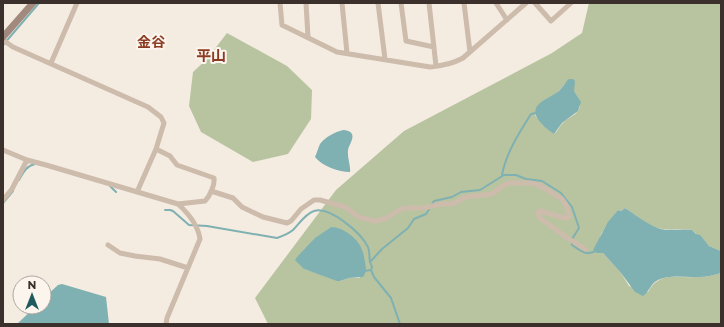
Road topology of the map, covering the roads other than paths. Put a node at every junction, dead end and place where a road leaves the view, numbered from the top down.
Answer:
1 (33, 3) edge
2 (76, 3) edge
3 (280, 3) edge
4 (306, 3) edge
5 (342, 3) edge
6 (378, 3) edge
7 (401, 3) edge
8 (429, 3) edge
9 (464, 3) edge
10 (496, 3) edge
11 (526, 3) edge
12 (535, 3) edge
13 (571, 3) edge
14 (507, 20) junction
15 (308, 37) junction
16 (4, 40) edge
17 (434, 47) junction
18 (470, 52) junction
19 (347, 53) junction
20 (385, 59) junction
21 (51, 63) junction
22 (436, 66) junction
23 (156, 149) junction
24 (3, 150) edge
25 (27, 160) junction
26 (211, 191) junction
27 (137, 192) junction
28 (3, 200) edge
29 (178, 204) junction
30 (108, 245) dead end
31 (585, 249) dead end
32 (188, 268) junction
33 (166, 324) edge

1 - 16 main road
2 - 21 street
3 - 15 street
4 - 15 street
5 - 19 street
6 - 20 street
7 - 17 street
8 - 17 street
9 - 18 street
10 - 14 street
11 - 14 street
12 - 13 street
14 - 18 street
15 - 19 street
16 - 21 street
17 - 22 street
18 - 22 street
19 - 20 street
20 - 22 street
21 - 23 street
23 - 26 street
23 - 27 street
24 - 25 street
25 - 27 street
25 - 28 street
26 - 29 street
26 - 31 street
27 - 29 street
29 - 32 street
30 - 32 street
32 - 33 street

